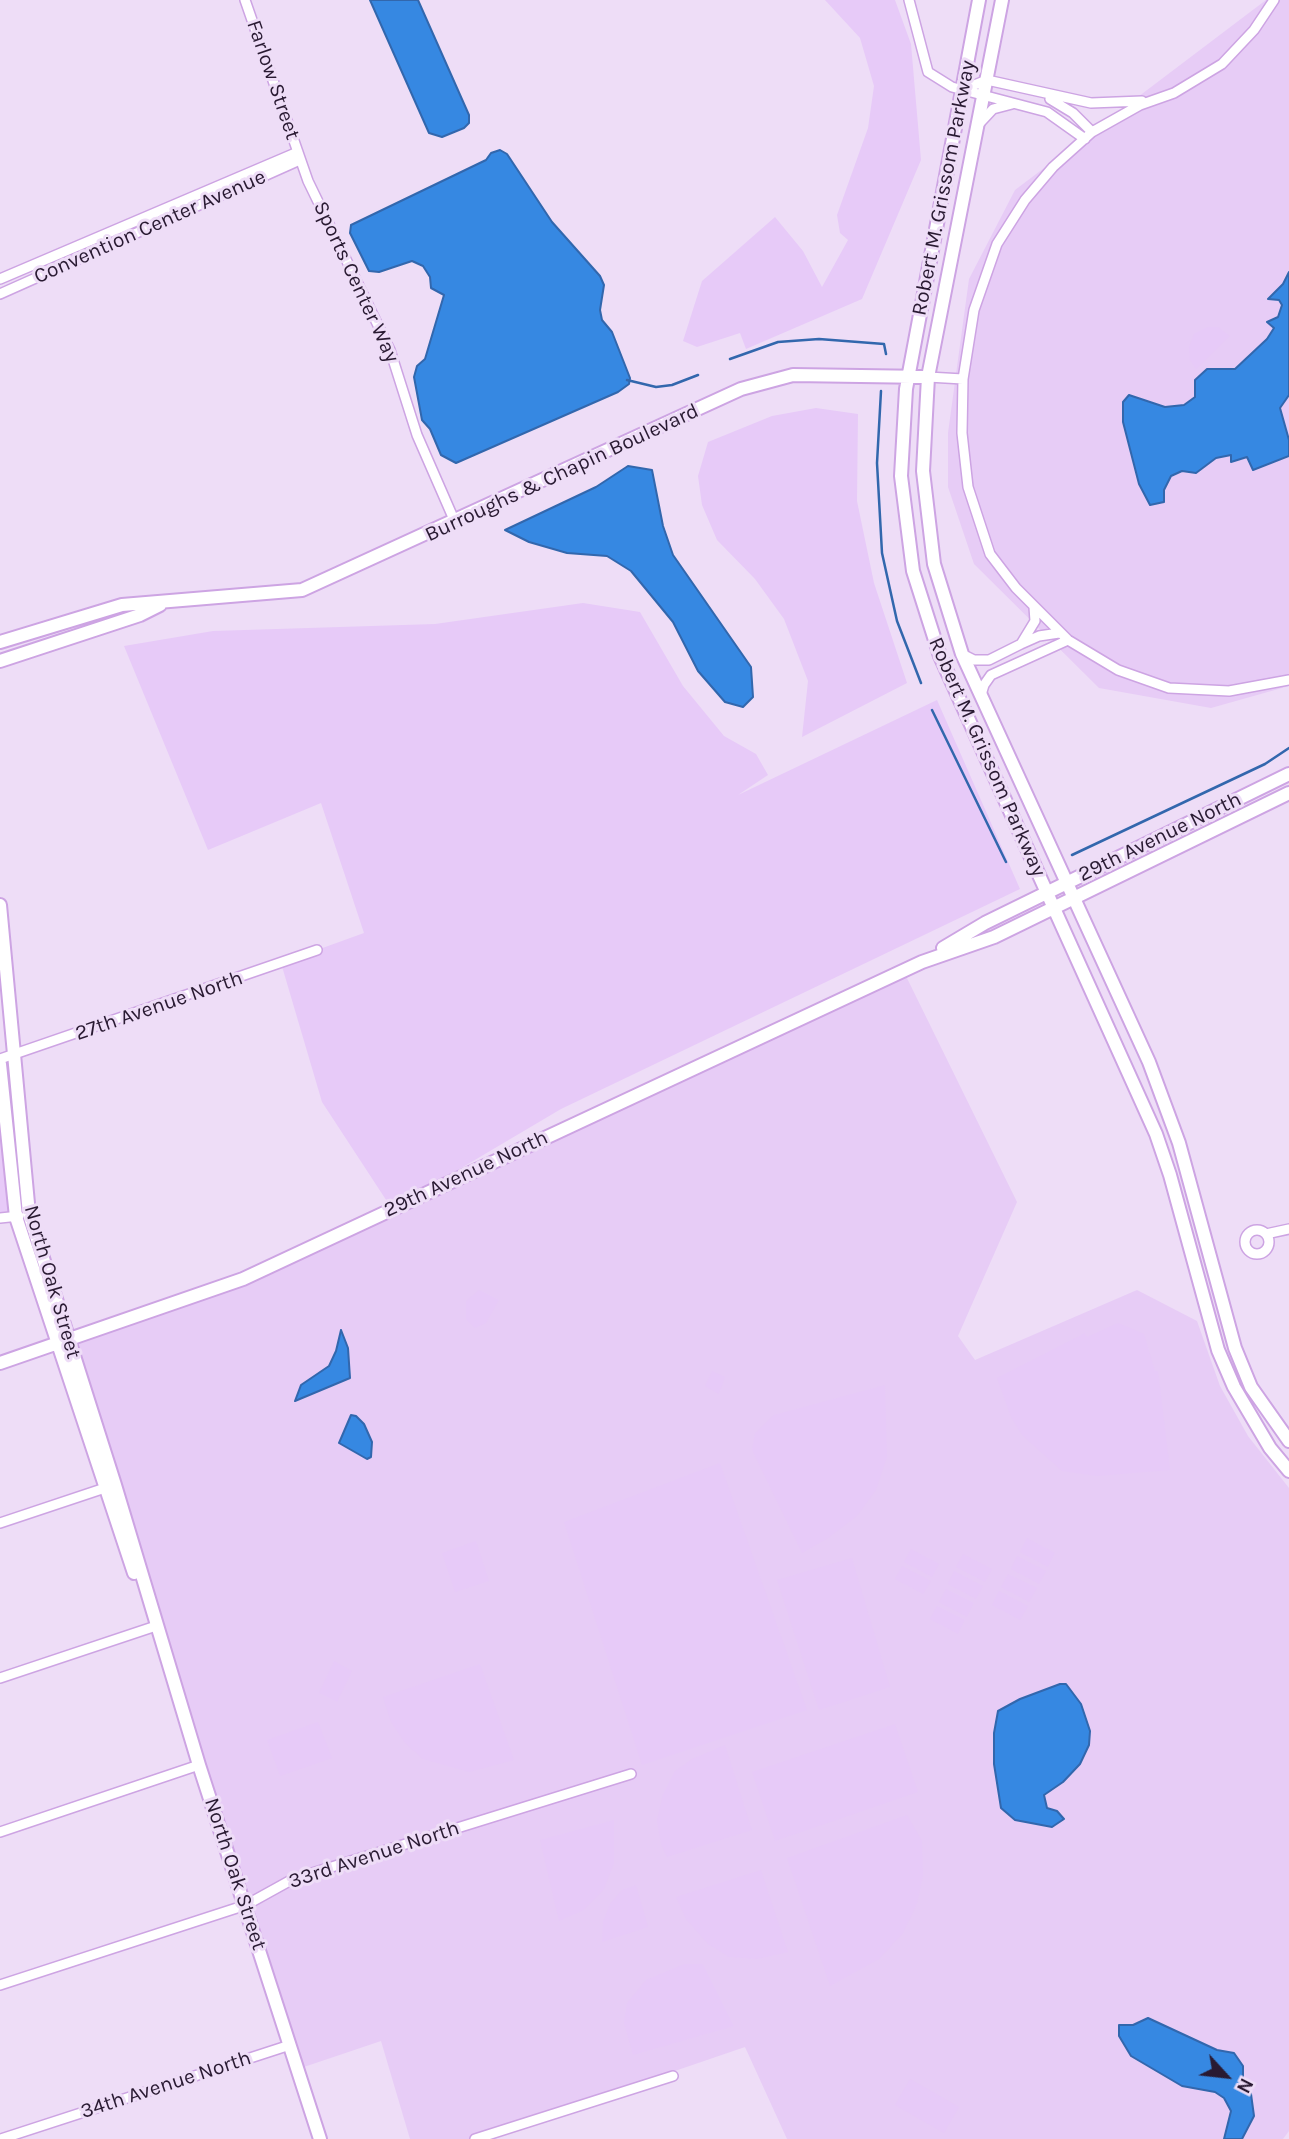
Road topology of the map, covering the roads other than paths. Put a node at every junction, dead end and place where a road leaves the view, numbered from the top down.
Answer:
1 (245, 0) edge
2 (909, 0) edge
3 (979, 0) edge
4 (1002, 0) edge
5 (1273, 0) edge
6 (987, 80) junction
7 (963, 89) junction
8 (1030, 89) junction
9 (984, 95) junction
10 (1154, 100) junction
11 (1014, 103) junction
12 (978, 125) junction
13 (1088, 135) junction
14 (299, 156) junction
15 (0, 279) edge
16 (0, 294) edge
17 (908, 376) junction
18 (928, 377) junction
19 (963, 379) junction
20 (455, 522) junction
21 (167, 601) junction
22 (1034, 607) junction
23 (1059, 633) junction
24 (1068, 640) junction
25 (0, 642) edge
26 (1021, 644) junction
27 (962, 654) junction
28 (0, 661) edge
29 (1289, 680) edge
30 (981, 697) junction
31 (1289, 774) edge
32 (1289, 793) edge
33 (1066, 883) junction
34 (1048, 892) junction
35 (1072, 899) junction
36 (0, 905) edge
37 (1055, 907) junction
38 (317, 950) dead end
39 (922, 961) junction
40 (4, 1059) edge
41 (29, 1214) junction
42 (16, 1216) junction
43 (0, 1218) edge
44 (1289, 1229) edge
45 (1266, 1234) dead end
46 (62, 1341) junction
47 (0, 1363) edge
48 (1289, 1441) edge
49 (1286, 1463) edge
50 (110, 1487) junction
51 (0, 1523) edge
52 (156, 1626) junction
53 (0, 1678) edge
54 (199, 1765) junction
55 (631, 1774) dead end
56 (0, 1832) edge
57 (246, 1906) junction
58 (0, 1985) edge
59 (290, 2045) junction
60 (673, 2076) dead end
61 (1, 2139) edge
62 (320, 2139) edge
63 (475, 2139) edge

1 - 14 street, Farlow Street
2 - 7 street
3 - 7 main road, Robert M. Grissom Parkway
4 - 6 main road, Robert M. Grissom Parkway
5 - 10 street
6 - 7 street
6 - 8 street
6 - 9 main road, Robert M. Grissom Parkway
7 - 9 street
7 - 17 main road, Robert M. Grissom Parkway
8 - 10 street
8 - 13 street
9 - 11 street
9 - 12 main road, Robert M. Grissom Parkway
10 - 13 street
11 - 12 street
11 - 13 street
12 - 18 main road, Robert M. Grissom Parkway
13 - 19 street
14 - 15 street, Convention Center Avenue
14 - 16 street, Convention Center Avenue
14 - 20 street, Sports Center Way
17 - 18 main road, Burroughs & Chapin Boulevard
17 - 20 main road, Burroughs & Chapin Boulevard
17 - 34 main road, Robert M. Grissom Parkway
18 - 19 street, Burroughs & Chapin Boulevard
18 - 27 main road, Robert M. Grissom Parkway
19 - 22 street
20 - 21 main road, Burroughs & Chapin Boulevard
21 - 25 main road, Burroughs & Chapin Boulevard
21 - 28 main road, Burroughs & Chapin Boulevard
22 - 23 street
22 - 26 street
23 - 24 street
23 - 26 street
24 - 29 street
24 - 30 street
26 - 27 street
27 - 30 main road, Robert M. Grissom Parkway
30 - 33 main road, Robert M. Grissom Parkway
31 - 33 main road, 29th Avenue North
32 - 35 main road, 29th Avenue North
33 - 34 main road, 29th Avenue North
33 - 35 main road, Robert M. Grissom Parkway
34 - 37 main road, Robert M. Grissom Parkway
34 - 39 main road, 29th Avenue North
35 - 37 main road, 29th Avenue North
35 - 48 main road, Robert M. Grissom Parkway
36 - 40 main road, North Oak Street
37 - 39 main road, 29th Avenue North
37 - 49 main road, Robert M. Grissom Parkway
38 - 40 street, 27th Avenue North
39 - 46 main road, 29th Avenue North
40 - 41 main road, North Oak Street
40 - 42 main road, North Oak Street
41 - 42 street
41 - 46 main road, North Oak Street
42 - 43 street
42 - 46 main road, North Oak Street
44 - 45 street
46 - 47 main road, 29th Avenue North
46 - 50 main road, North Oak Street
50 - 51 street
50 - 52 main road, North Oak Street
52 - 53 street
52 - 54 main road, North Oak Street
54 - 56 street
54 - 57 main road, North Oak Street
55 - 57 street, 33rd Avenue North
57 - 58 street, 33rd Avenue North
57 - 59 main road, North Oak Street
59 - 61 street, 34th Avenue North
59 - 62 main road, North Oak Street
60 - 63 street

